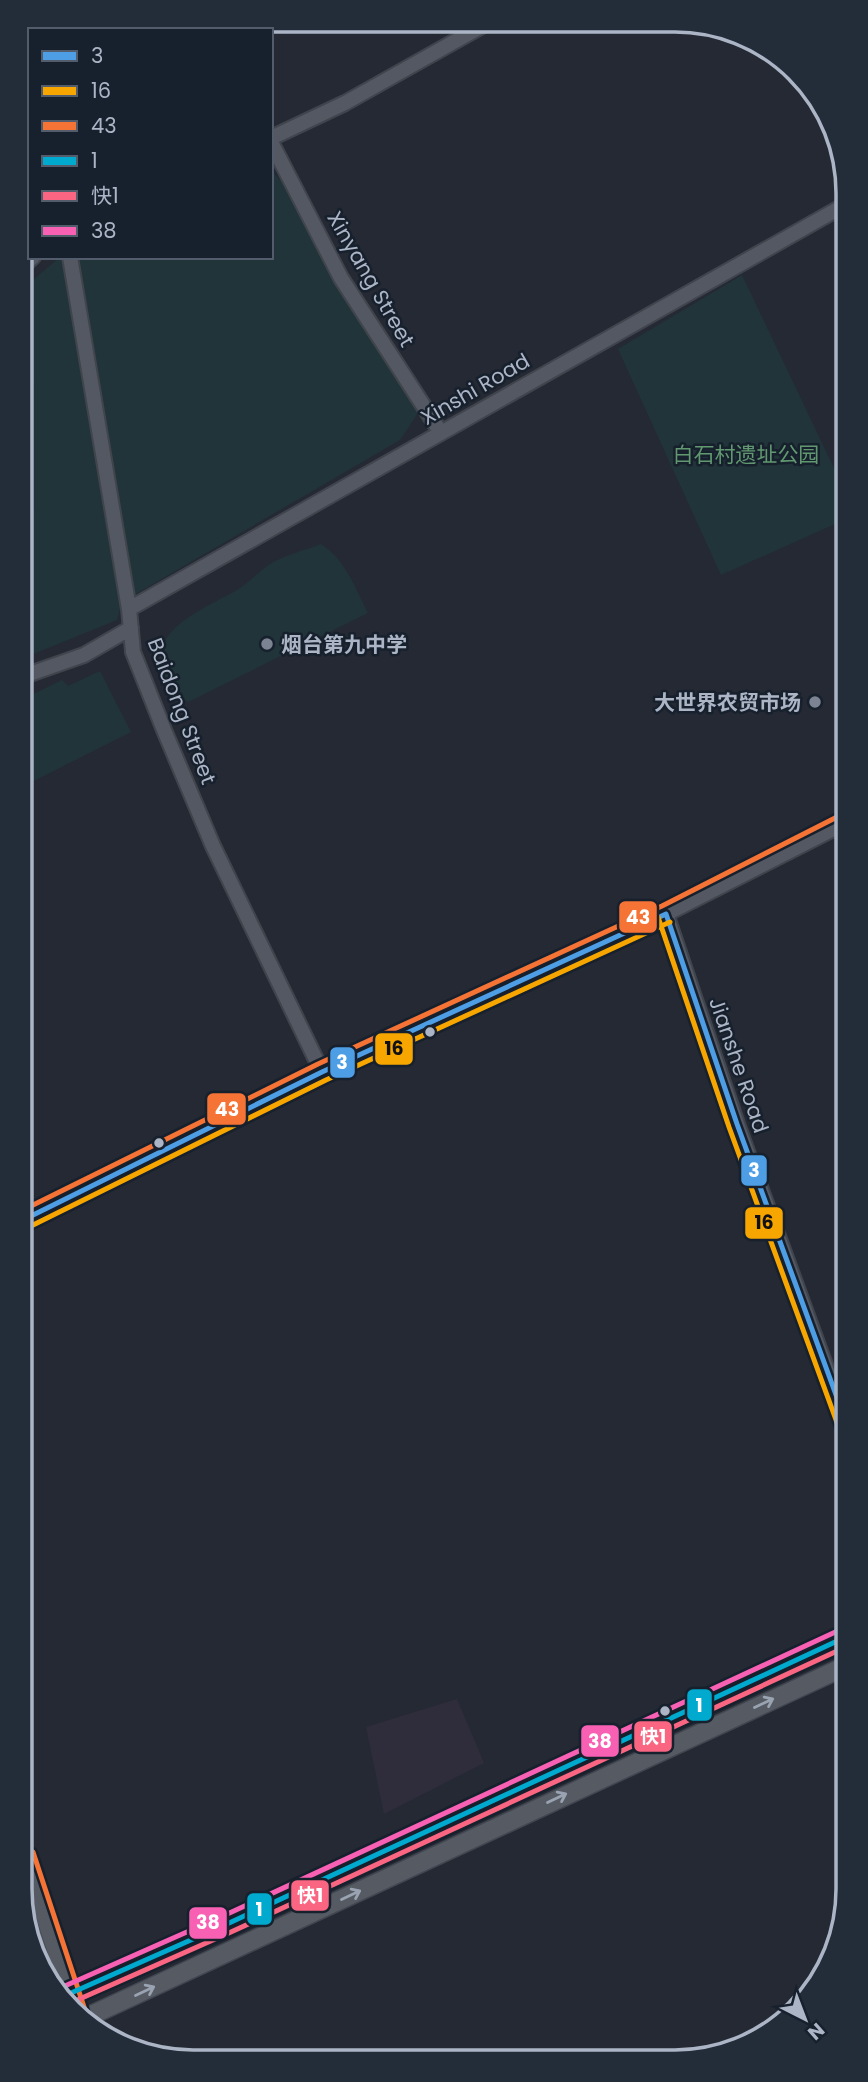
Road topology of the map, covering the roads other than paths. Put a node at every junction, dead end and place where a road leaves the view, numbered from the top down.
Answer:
1 (471, 32) edge
2 (273, 139) edge
3 (273, 144) edge
4 (836, 210) edge
5 (69, 259) edge
6 (440, 433) junction
7 (129, 609) junction
8 (131, 628) junction
9 (32, 673) edge
10 (836, 828) edge
11 (666, 914) junction
12 (322, 1072) junction
13 (32, 1216) edge
14 (836, 1395) edge
15 (836, 1642) edge
16 (836, 1671) edge
17 (32, 1879) edge
18 (63, 1985) edge
19 (70, 1993) edge
20 (92, 2015) edge

1 - 2 street
3 - 6 street, Xinyang Street
4 - 6 street, Xinshi Road
5 - 7 street, Baidong Street
6 - 7 street, Xinshi Road
7 - 8 street, Baidong Street
8 - 9 street
8 - 12 street, Baidong Street
10 - 11 street
11 - 12 street
11 - 14 street, Jianshe Road
12 - 13 street
15 - 19 main road
20 -> 16 main road
17 - 18 main road

